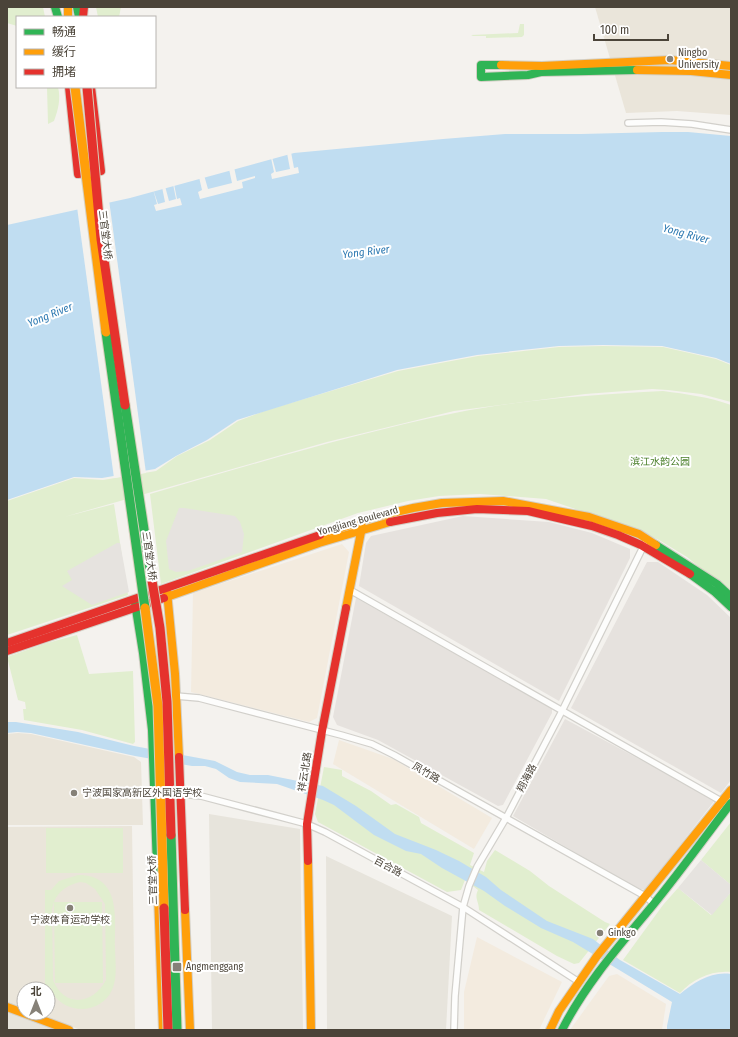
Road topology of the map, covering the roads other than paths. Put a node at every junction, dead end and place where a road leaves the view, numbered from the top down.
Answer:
1 (55, 7) edge
2 (60, 16) edge
3 (731, 66) edge
4 (731, 75) edge
5 (69, 88) edge
6 (75, 88) edge
7 (87, 88) edge
8 (91, 88) edge
9 (628, 123) dead end
10 (731, 130) edge
11 (364, 520) junction
12 (362, 530) junction
13 (645, 543) junction
14 (350, 590) junction
15 (167, 592) junction
16 (731, 597) edge
17 (135, 603) junction
18 (731, 607) edge
19 (7, 643) edge
20 (7, 651) edge
21 (176, 696) junction
22 (562, 711) junction
23 (322, 731) junction
24 (731, 790) edge
25 (180, 794) junction
26 (721, 801) junction
27 (731, 803) edge
28 (506, 818) junction
29 (307, 824) junction
30 (646, 896) junction
31 (654, 904) junction
32 (463, 907) junction
33 (579, 982) junction
34 (7, 1007) edge
35 (69, 1030) edge
36 (163, 1030) edge
37 (168, 1030) edge
38 (177, 1030) edge
39 (190, 1030) edge
40 (312, 1030) edge
41 (454, 1030) edge
42 (550, 1030) edge
43 (562, 1030) edge

1 - 2 main road
3 - 4 main road
5 - 8 main road
6 - 37 main road, 三官堂大桥, bridge
7 - 38 main road, 三官堂大桥, bridge
9 - 10 street
11 - 12 main road, 祥云北路
11 - 13 main road, Yongjiang Boulevard
11 - 15 main road, Yongjiang Boulevard
12 - 13 main road, Yongjiang Boulevard
12 - 14 main road, 祥云北路
12 - 15 main road, Yongjiang Boulevard
13 - 16 main road, Yongjiang Boulevard
13 - 18 main road, Yongjiang Boulevard
13 - 22 street, 翔海路
14 - 22 street
14 - 23 main road, 祥云北路
15 - 17 main road, Yongjiang Boulevard
15 - 21 main road
17 - 19 main road, Yongjiang Boulevard
17 - 20 main road, Yongjiang Boulevard
17 - 36 main road
21 - 23 street, 凤竹路
21 - 25 main road
22 - 26 street
22 - 28 street, 翔海路
23 - 28 street, 凤竹路
23 - 29 main road, 祥云北路
24 - 26 main road
25 - 29 street, 百合路
25 - 39 main road
26 - 30 main road
27 - 31 main road
28 - 30 street, 凤竹路
28 - 32 street, 翔海路
29 - 32 street, 百合路
29 - 40 main road, 祥云北路
30 - 31 street, 凤竹路
30 - 33 main road
31 - 43 main road
32 - 33 street, 百合路
32 - 41 street, 翔海路
33 - 42 main road
34 - 35 main road

